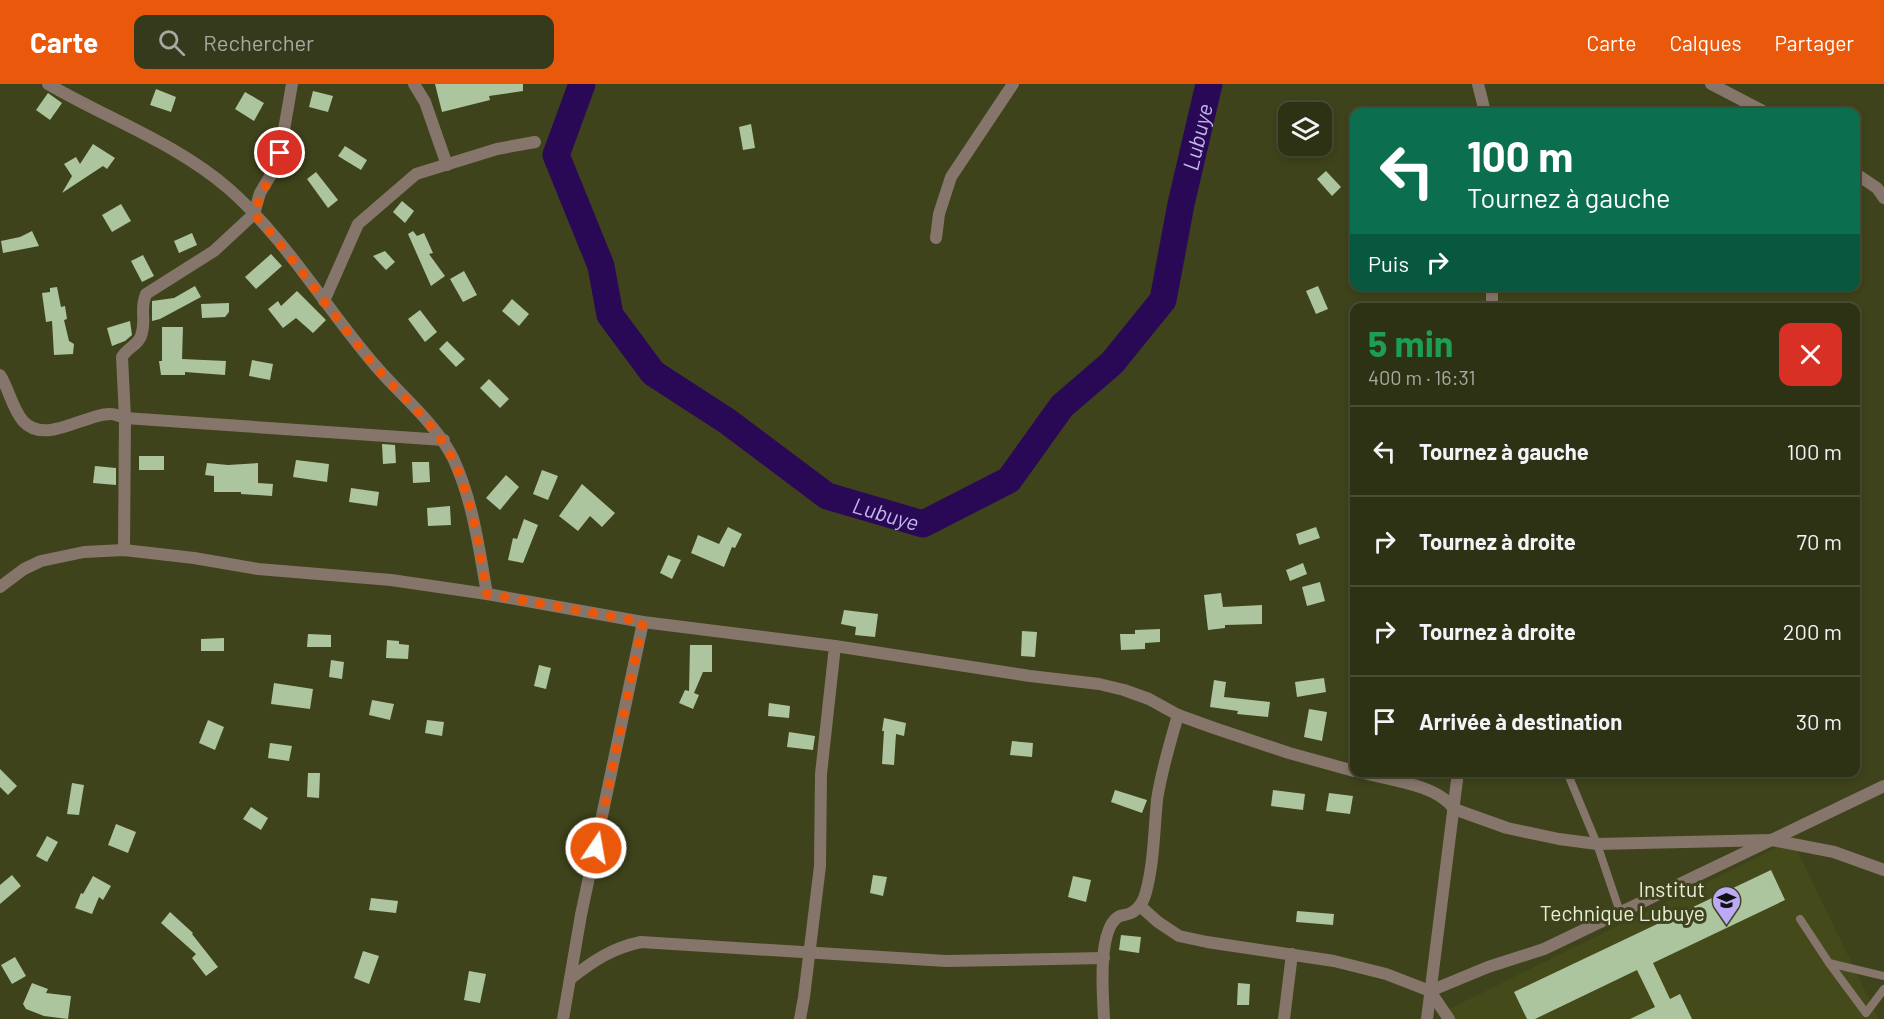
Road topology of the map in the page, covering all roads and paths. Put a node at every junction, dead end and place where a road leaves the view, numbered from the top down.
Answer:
1 (48, 84) edge
2 (292, 84) edge
3 (414, 84) edge
4 (1013, 84) edge
5 (1478, 84) edge
6 (1711, 84) edge
7 (1484, 108) edge
8 (1757, 108) edge
9 (535, 142) dead end
10 (447, 165) junction
11 (1860, 177) edge
12 (1884, 198) edge
13 (254, 214) junction
14 (936, 238) dead end
15 (324, 301) junction
16 (0, 375) edge
17 (125, 418) junction
18 (444, 440) junction
19 (124, 549) junction
20 (0, 587) edge
21 (487, 594) junction
22 (643, 622) junction
23 (835, 646) junction
24 (1178, 715) junction
25 (1350, 770) edge
26 (1381, 777) edge
27 (1457, 777) edge
28 (1569, 777) edge
29 (1884, 786) edge
30 (1454, 809) junction
31 (1772, 840) junction
32 (1598, 844) junction
33 (1884, 870) edge
34 (1140, 906) junction
35 (1623, 915) junction
36 (1800, 919) dead end
37 (810, 954) junction
38 (1292, 954) junction
39 (1104, 958) junction
40 (1829, 963) junction
41 (1884, 976) edge
42 (570, 979) junction
43 (1884, 989) edge
44 (1430, 991) junction
45 (563, 1019) edge
46 (800, 1019) edge
47 (1104, 1019) edge
48 (1284, 1019) edge
49 (1428, 1019) edge
50 (1449, 1019) edge

1 - 13 street
2 - 13 street
3 - 10 street
4 - 14 street
5 - 7 street
6 - 8 street
9 - 10 street
10 - 15 street
11 - 12 street
13 - 15 street
13 - 17 street
15 - 18 street
16 - 17 street
17 - 18 street
17 - 19 street
18 - 21 street
19 - 20 street
19 - 21 street
21 - 22 street
22 - 23 street
22 - 42 street
23 - 24 street
23 - 37 street
24 - 25 street
24 - 34 street
26 - 30 street
27 - 30 street
28 - 32 lane
29 - 31 street
30 - 32 street
30 - 44 street
31 - 32 street
31 - 33 street
31 - 35 street
32 - 35 lane
34 - 38 street
34 - 39 street
35 - 44 street
36 - 40 lane
37 - 39 street
37 - 42 street
37 - 46 street
38 - 44 street
38 - 48 street
39 - 47 street
40 - 41 lane
40 - 43 lane
42 - 45 street
44 - 49 street
44 - 50 street

